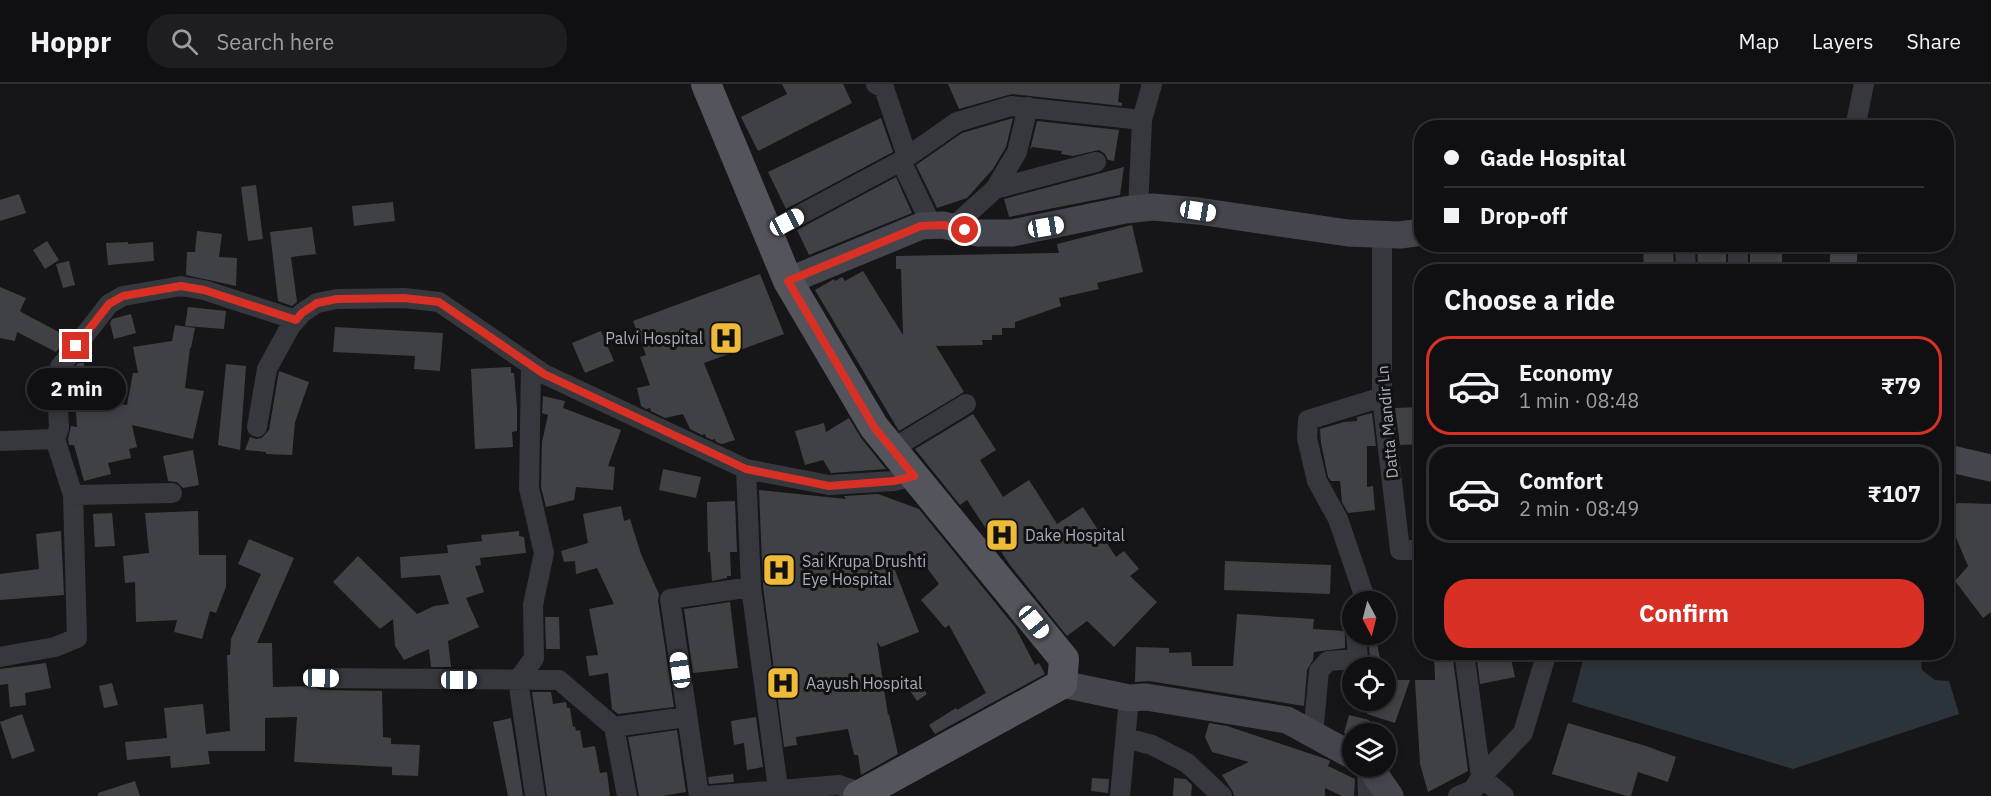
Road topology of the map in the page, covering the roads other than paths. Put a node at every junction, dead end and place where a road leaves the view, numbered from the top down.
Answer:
1 (706, 84) edge
2 (876, 84) edge
3 (1152, 84) edge
4 (1864, 84) edge
5 (1028, 107) junction
6 (1142, 120) junction
7 (1857, 120) edge
8 (904, 159) junction
9 (1096, 162) dead end
10 (995, 189) junction
11 (1138, 209) junction
12 (942, 227) junction
13 (768, 232) junction
14 (1414, 233) edge
15 (1382, 235) junction
16 (788, 281) junction
17 (296, 320) junction
18 (531, 366) junction
19 (1382, 397) junction
20 (966, 404) dead end
21 (257, 427) dead end
22 (55, 439) junction
23 (0, 441) edge
24 (892, 449) junction
25 (1954, 460) edge
26 (1991, 468) edge
27 (746, 469) junction
28 (914, 476) junction
29 (172, 493) dead end
30 (73, 495) junction
31 (1414, 550) edge
32 (751, 587) junction
33 (1363, 591) edge
34 (1357, 645) edge
35 (0, 657) edge
36 (1465, 660) edge
37 (1545, 660) edge
38 (321, 678) dead end
39 (518, 680) junction
40 (1062, 684) junction
41 (1129, 698) junction
42 (686, 717) junction
43 (614, 727) junction
44 (1313, 734) junction
45 (1126, 738) junction
46 (1342, 750) edge
47 (1368, 777) edge
48 (1376, 777) edge
49 (1481, 777) junction
50 (779, 793) edge
51 (860, 794) edge
52 (535, 796) edge
53 (627, 796) edge
54 (699, 796) edge
55 (707, 796) edge
56 (1120, 796) edge
57 (1222, 796) edge
58 (1368, 796) edge
59 (1390, 796) edge
60 (1458, 796) edge
61 (1504, 796) edge

1 - 13 main road
2 - 8 street
3 - 6 street
4 - 7 street
5 - 6 street
5 - 8 street
5 - 10 street
6 - 11 street
8 - 12 street
8 - 13 street
9 - 10 street
10 - 12 street
11 - 12 street
11 - 15 street
12 - 16 street
13 - 16 main road
14 - 15 street
15 - 19 street, Datta Mandir Ln
16 - 24 main road
17 - 18 street
17 - 21 street
17 - 22 street
18 - 27 street
18 - 39 street
19 - 31 street, Datta Mandir Ln
19 - 33 street
20 - 24 street
22 - 23 street
22 - 30 street
24 - 28 main road
25 - 26 street
27 - 28 street
27 - 32 street
28 - 40 main road
29 - 30 street
30 - 35 street
32 - 42 street
32 - 50 street
34 - 44 street
36 - 49 street
37 - 49 street
38 - 39 street
39 - 43 street
39 - 52 street
40 - 41 street
40 - 51 main road
41 - 44 street
41 - 45 street
42 - 43 street
42 - 54 street
43 - 53 street
44 - 46 street
45 - 56 street
45 - 57 street
47 - 58 street
48 - 59 street
49 - 60 street
49 - 61 street
50 - 51 street
50 - 55 street

